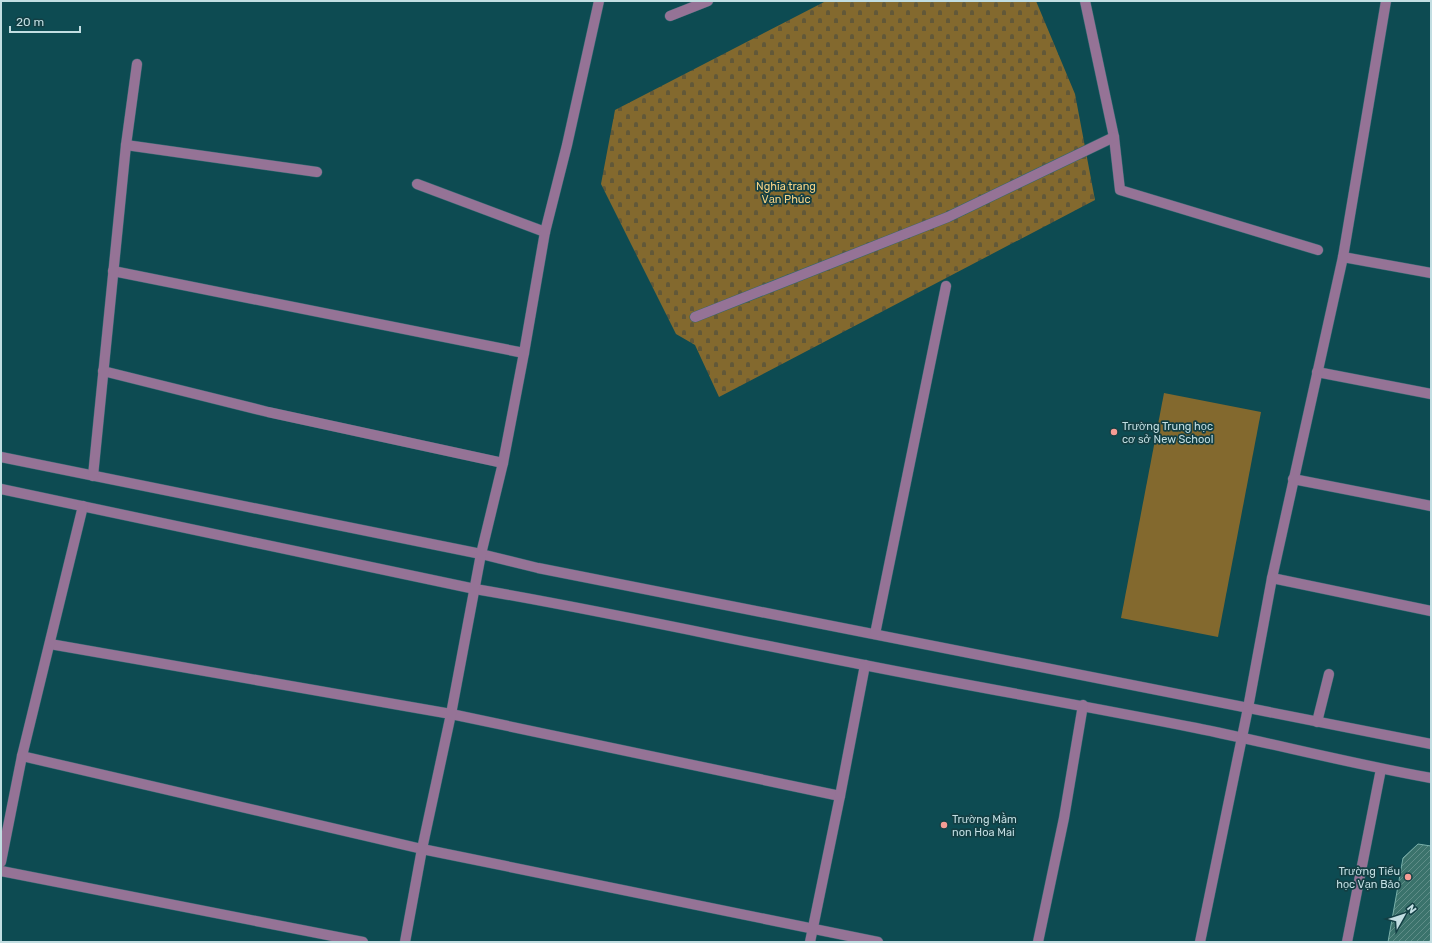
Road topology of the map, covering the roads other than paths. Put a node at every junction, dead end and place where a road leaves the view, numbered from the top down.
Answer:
1 (599, 1) edge
2 (708, 1) edge
3 (1085, 1) edge
4 (1386, 1) edge
5 (670, 16) dead end
6 (137, 64) dead end
7 (1114, 137) junction
8 (126, 145) junction
9 (317, 172) dead end
10 (417, 184) dead end
11 (544, 232) junction
12 (1318, 250) dead end
13 (1343, 257) junction
14 (113, 271) junction
15 (1431, 273) edge
16 (946, 286) dead end
17 (695, 317) dead end
18 (524, 353) junction
19 (103, 371) junction
20 (1317, 372) junction
21 (1431, 394) edge
22 (1, 457) edge
23 (503, 463) junction
24 (93, 476) junction
25 (1293, 479) junction
26 (1, 488) edge
27 (83, 506) junction
28 (1431, 506) edge
29 (481, 554) junction
30 (1272, 578) junction
31 (474, 589) junction
32 (1431, 611) edge
33 (875, 634) junction
34 (50, 644) junction
35 (865, 665) junction
36 (1329, 674) dead end
37 (1083, 705) junction
38 (1248, 708) junction
39 (451, 714) junction
40 (1317, 722) junction
41 (1242, 738) junction
42 (1431, 744) edge
43 (22, 756) junction
44 (1381, 769) junction
45 (1431, 778) edge
46 (840, 796) junction
47 (422, 849) junction
48 (1, 862) edge
49 (1, 871) edge
50 (812, 929) junction
51 (363, 942) edge
52 (405, 942) edge
53 (810, 942) edge
54 (878, 942) edge
55 (1038, 942) edge
56 (1200, 942) edge
57 (1347, 942) edge

1 - 11 street
2 - 5 street
3 - 7 street
4 - 13 street
6 - 8 street
7 - 12 street
7 - 17 street
8 - 9 street
8 - 14 street
10 - 11 street
11 - 18 street
13 - 15 street
13 - 20 street
14 - 18 street
14 - 19 street
16 - 33 street
18 - 23 street
19 - 23 street
19 - 24 street
20 - 21 street
20 - 25 street
22 - 24 street
23 - 29 street
24 - 29 street
25 - 28 street
25 - 30 street
26 - 27 street
27 - 31 street
27 - 34 street
29 - 31 street
29 - 33 street
30 - 32 street
30 - 38 street
31 - 35 street
31 - 39 street
33 - 38 street
34 - 39 street
34 - 43 street
35 - 37 street
35 - 46 street
36 - 40 street
37 - 41 street
37 - 55 street
38 - 40 street
38 - 41 street
39 - 46 street
39 - 47 street
40 - 42 street
41 - 44 street
41 - 56 street
43 - 47 street
43 - 48 street
44 - 45 street
44 - 57 street
46 - 50 street
47 - 50 street
47 - 52 street
49 - 51 street
50 - 53 street
50 - 54 street

